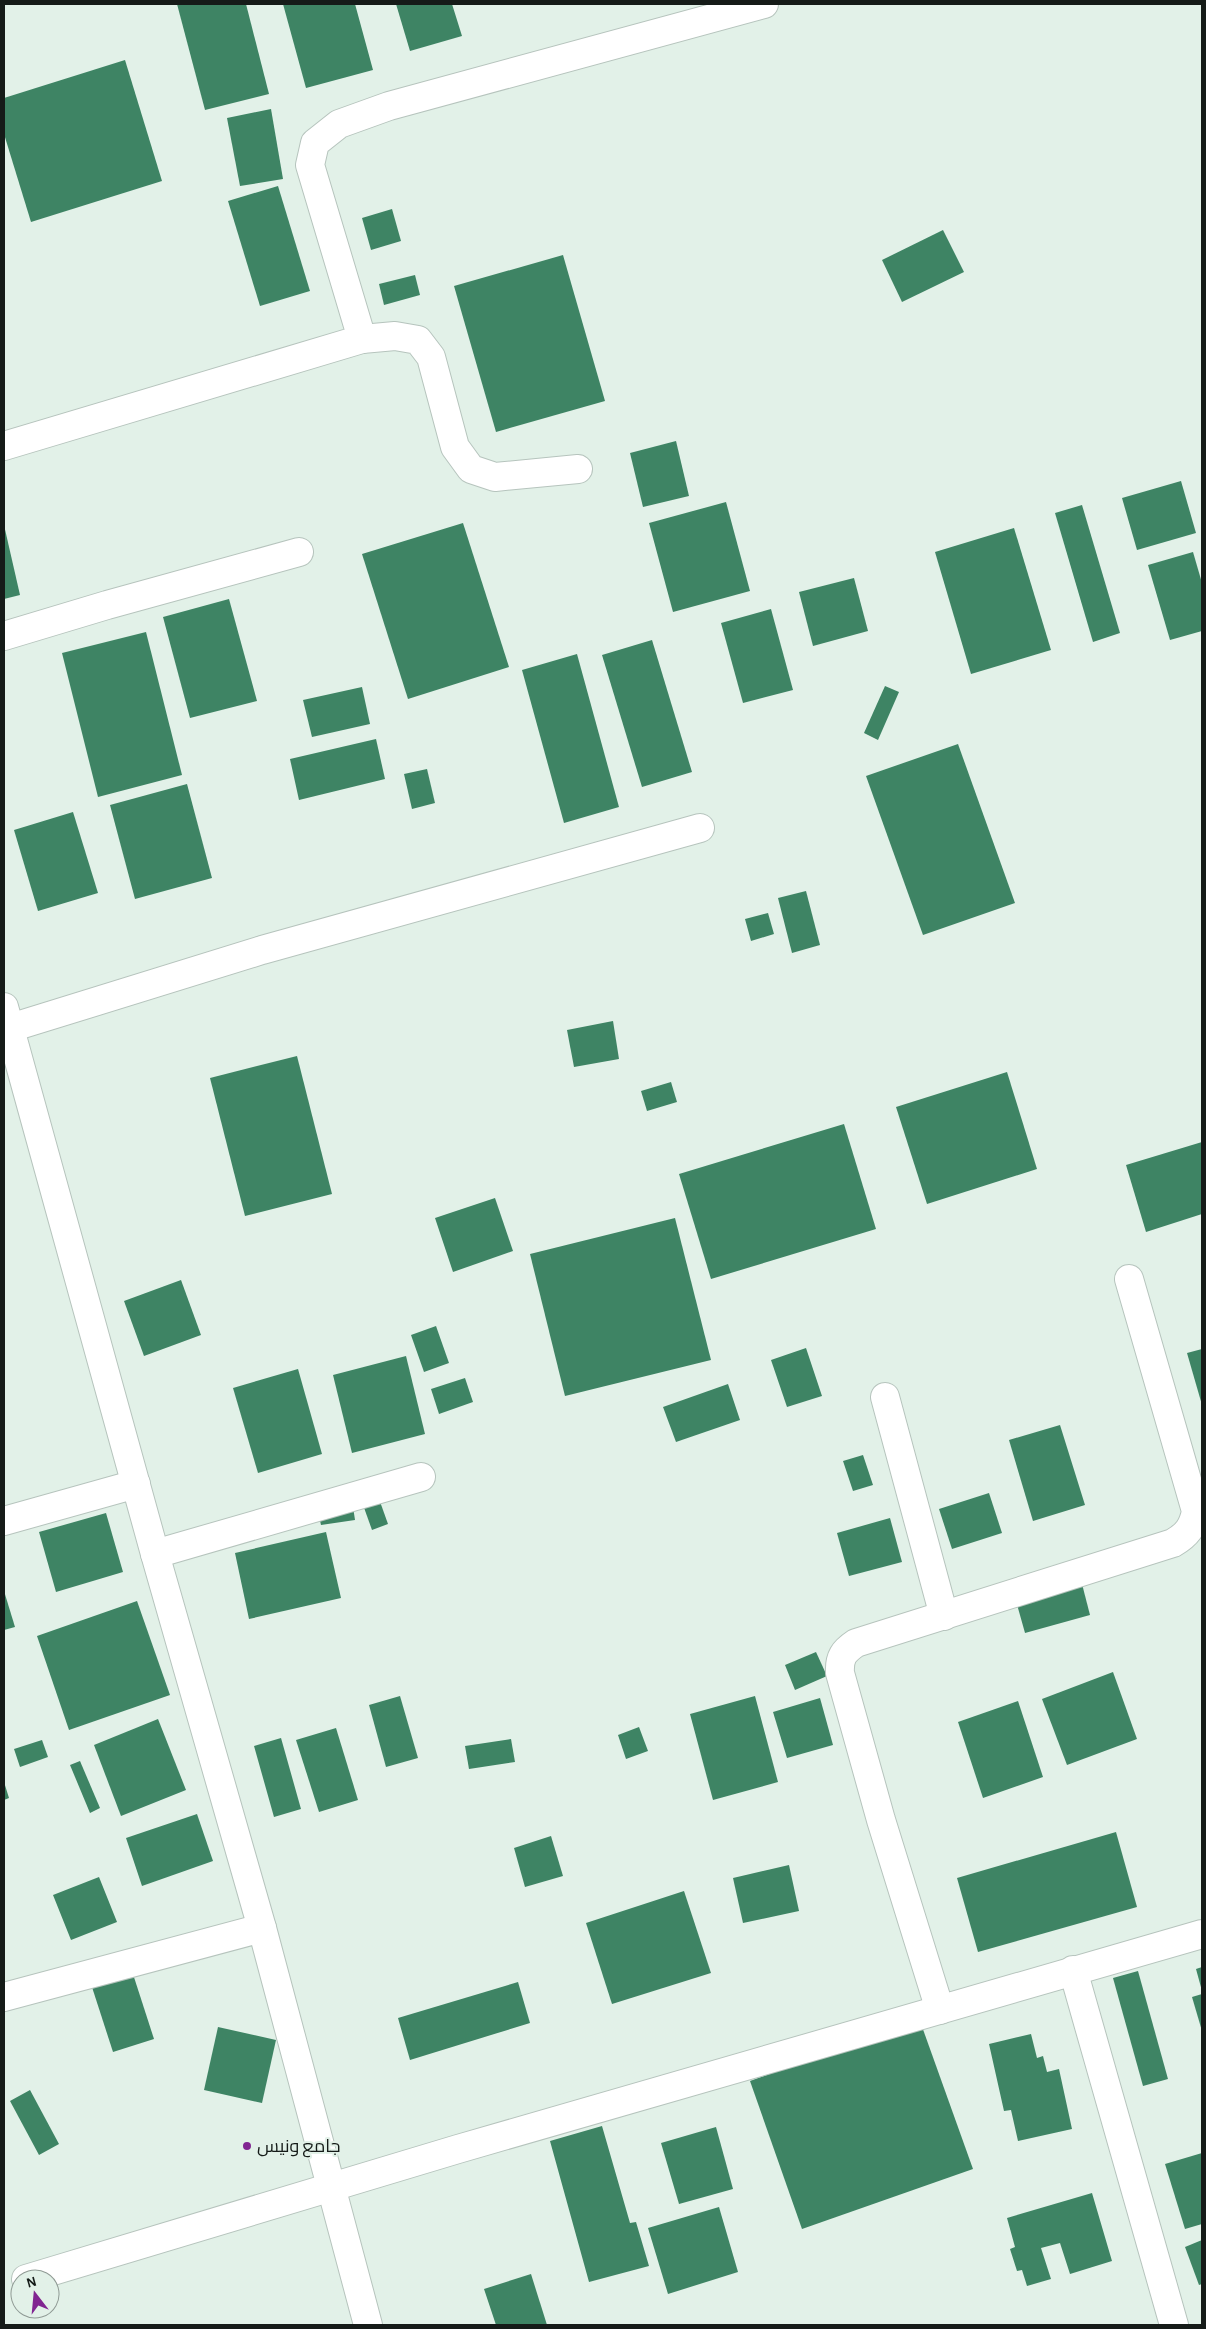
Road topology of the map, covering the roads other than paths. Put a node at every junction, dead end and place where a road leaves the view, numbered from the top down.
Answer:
1 (764, 4) edge
2 (362, 339) junction
3 (4, 446) edge
4 (578, 469) dead end
5 (299, 552) dead end
6 (4, 636) edge
7 (700, 828) dead end
8 (7, 1018) edge
9 (1129, 1279) dead end
10 (885, 1397) dead end
11 (421, 1477) dead end
12 (136, 1484) junction
13 (4, 1521) edge
14 (155, 1554) junction
15 (944, 1616) junction
16 (262, 1928) junction
17 (1202, 1934) edge
18 (1073, 1970) junction
19 (4, 1997) edge
20 (940, 2010) junction
21 (330, 2188) junction
22 (59, 2269) edge
23 (368, 2325) edge
24 (1174, 2325) edge

1 - 2 street
2 - 3 street
2 - 4 street
5 - 6 street
7 - 8 street
8 - 12 street
9 - 15 street
10 - 15 street
11 - 14 street
12 - 13 street
12 - 14 street
14 - 16 street
15 - 20 street
16 - 19 street
16 - 21 street
17 - 18 street
18 - 20 street
18 - 24 street
20 - 21 street
21 - 22 street
21 - 23 street

